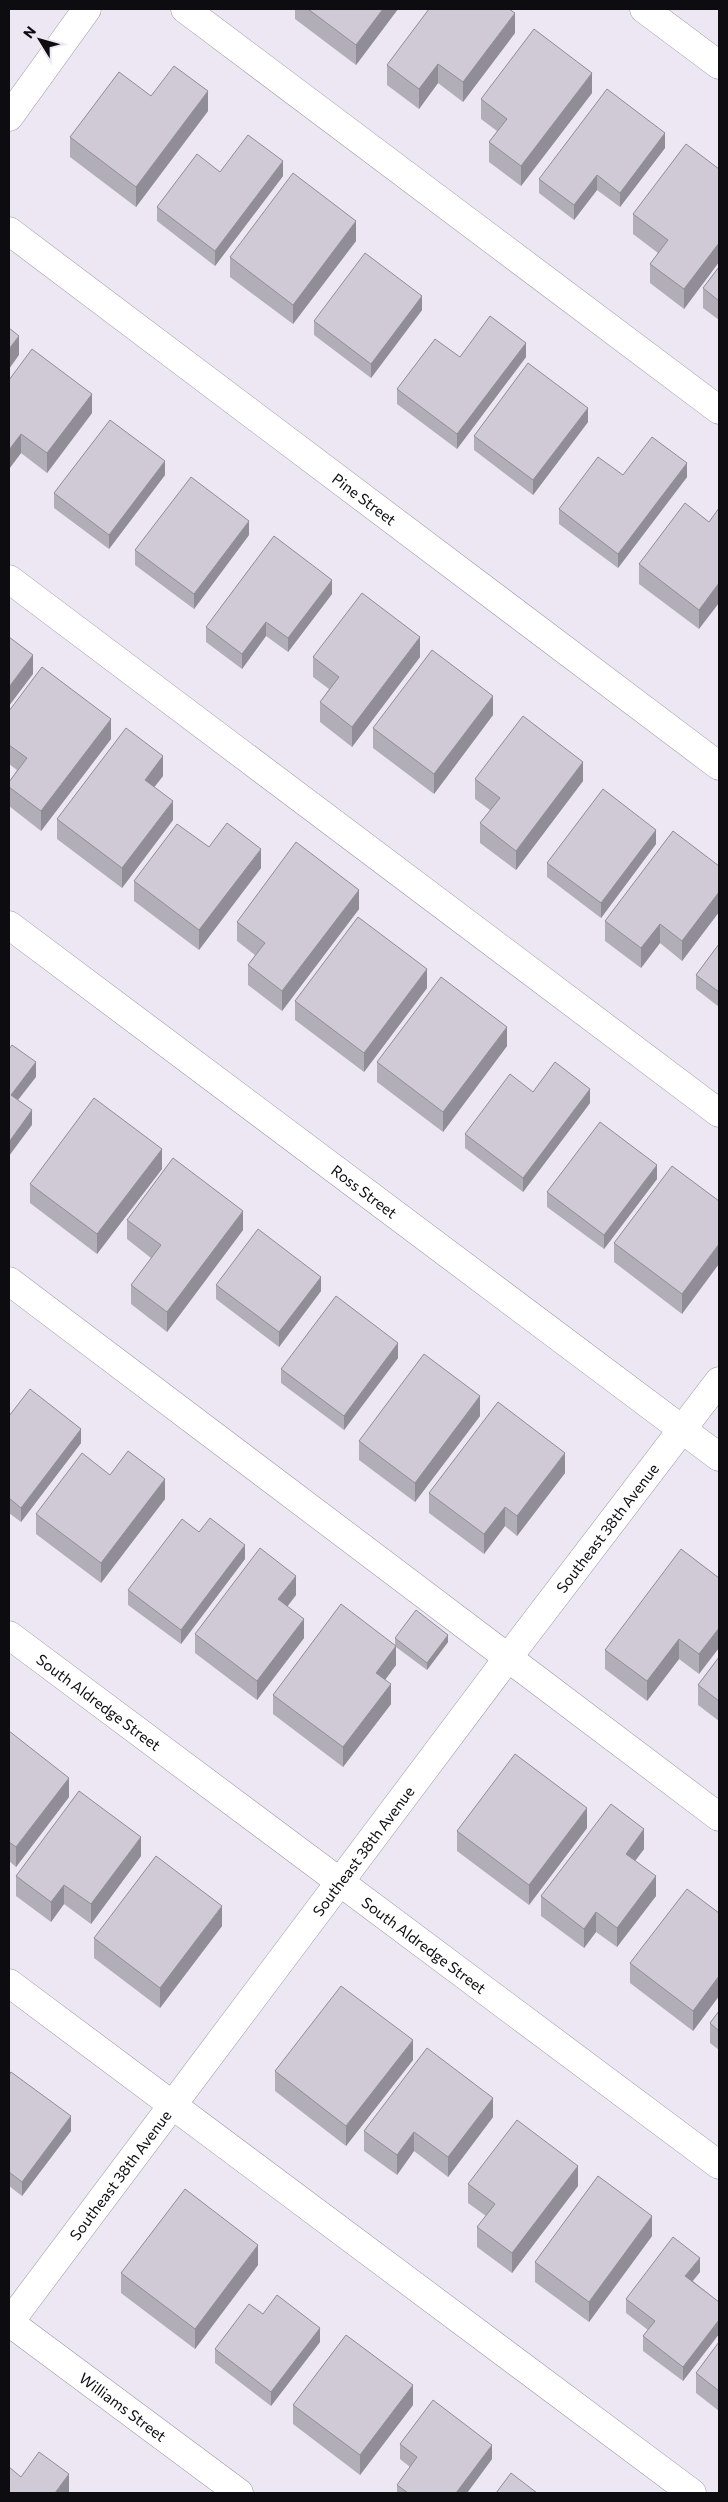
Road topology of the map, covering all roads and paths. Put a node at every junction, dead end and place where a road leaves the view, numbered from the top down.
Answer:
1 (87, 9) edge
2 (185, 9) edge
3 (644, 9) edge
4 (719, 65) edge
5 (9, 117) edge
6 (9, 231) edge
7 (719, 410) edge
8 (9, 580) edge
9 (719, 766) edge
10 (9, 925) edge
11 (719, 1114) edge
12 (9, 1281) edge
13 (719, 1381) edge
14 (682, 1430) junction
15 (719, 1457) edge
16 (9, 1635) edge
17 (507, 1658) junction
18 (719, 1818) edge
19 (340, 1881) junction
20 (9, 1983) edge
21 (173, 2106) junction
22 (719, 2165) edge
23 (9, 2322) edge
24 (239, 2493) edge
25 (692, 2493) edge

1 - 5 street
2 - 7 street
3 - 4 street
6 - 9 street, Pine Street
8 - 11 street
10 - 14 street, Ross Street
12 - 17 street
13 - 14 street, Southeast 38th Avenue
14 - 15 street, Ross Street
14 - 17 street, Southeast 38th Avenue
16 - 19 street, South Aldredge Street
17 - 18 street
17 - 19 street, Southeast 38th Avenue
19 - 21 street, Southeast 38th Avenue
19 - 22 street, South Aldredge Street
20 - 21 street
21 - 23 street, Southeast 38th Avenue
21 - 25 street
23 - 24 street, Williams Street

